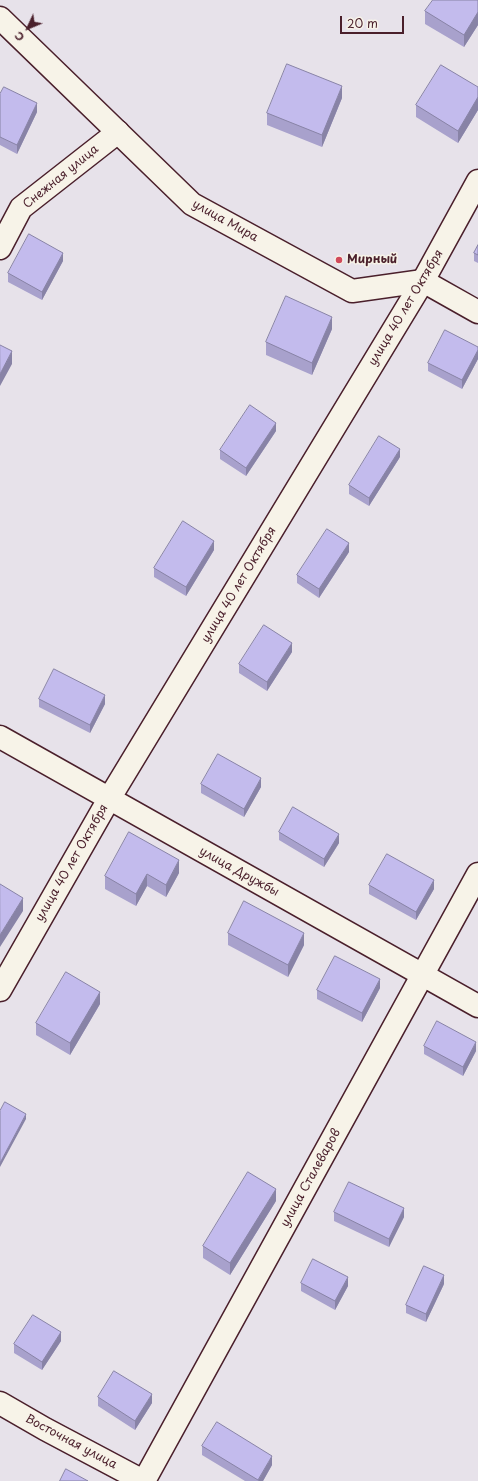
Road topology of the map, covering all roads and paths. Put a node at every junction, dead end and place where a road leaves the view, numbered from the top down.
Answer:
1 (0, 18) edge
2 (118, 132) junction
3 (478, 181) edge
4 (0, 248) edge
5 (423, 281) junction
6 (478, 312) edge
7 (0, 737) edge
8 (109, 799) junction
9 (478, 874) edge
10 (423, 976) junction
11 (0, 990) edge
12 (478, 1006) edge
13 (0, 1403) edge
14 (144, 1481) edge

1 - 2 street, улица Мира
2 - 4 street, Снежная улица
2 - 5 street, улица Мира
3 - 5 street, улица 40 лет Октября
5 - 6 street
5 - 8 street, улица 40 лет Октября
7 - 8 street, улица Дружбы
8 - 10 street, улица Дружбы
8 - 11 street, улица 40 лет Октября
9 - 10 street, улица Сталеваров
10 - 12 street, улица Дружбы
10 - 14 street, улица Сталеваров
13 - 14 street, Восточная улица

